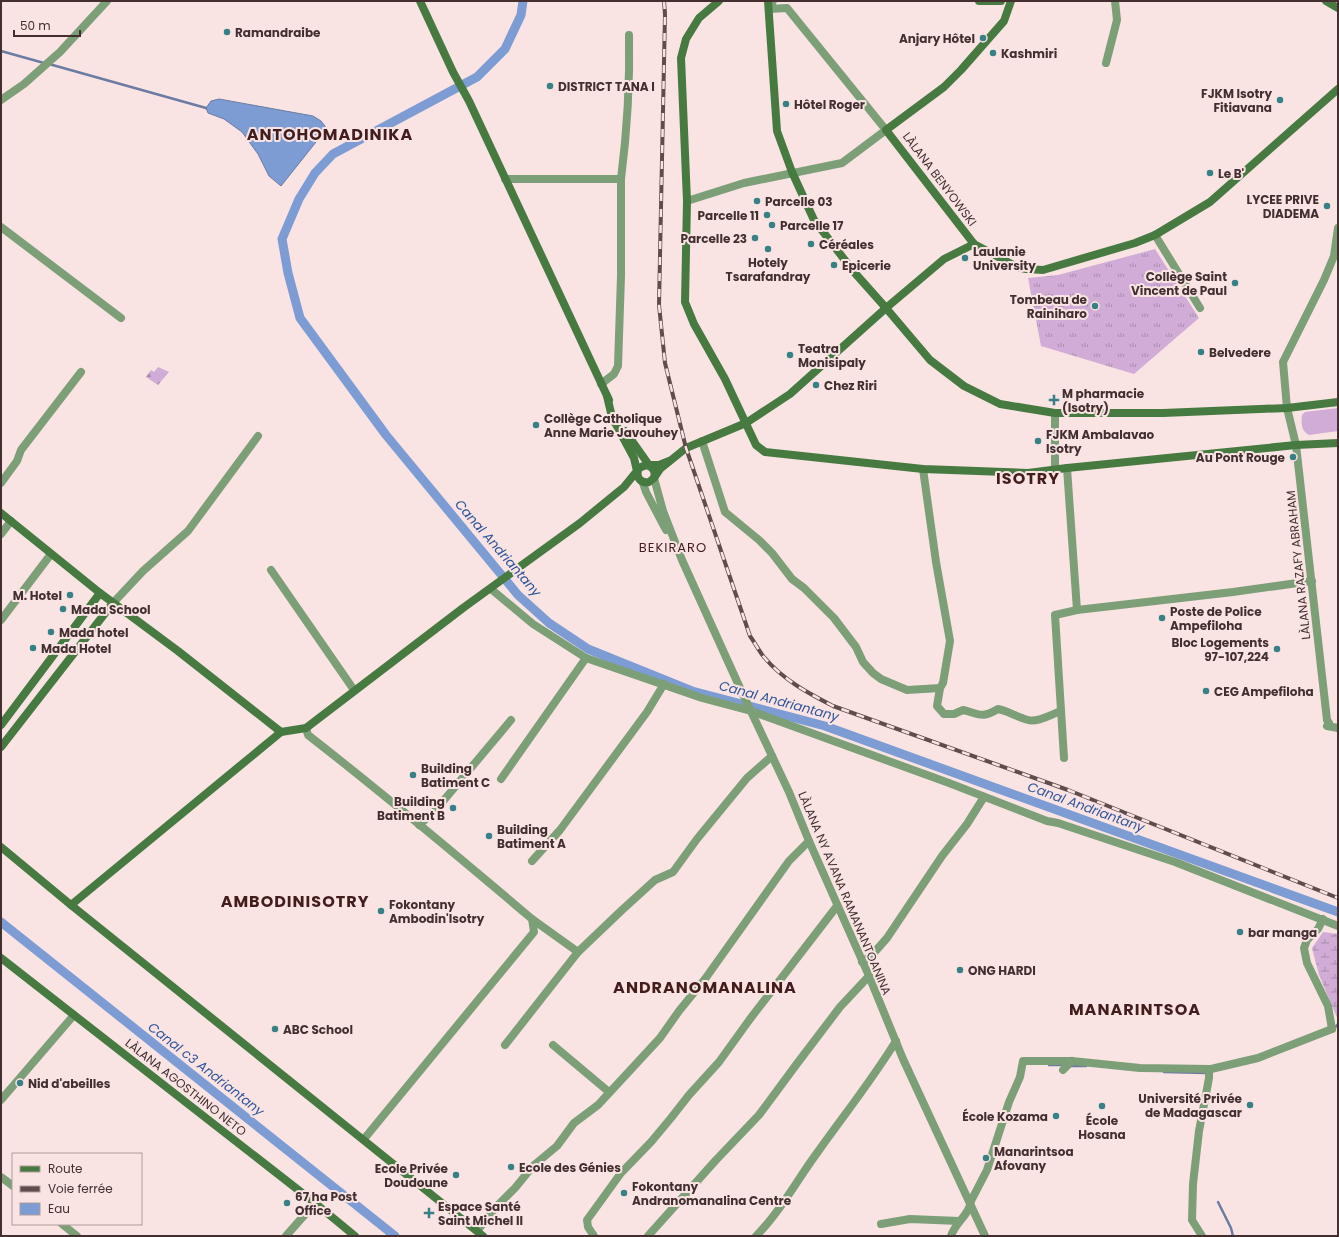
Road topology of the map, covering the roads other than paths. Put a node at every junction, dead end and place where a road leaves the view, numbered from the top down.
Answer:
1 (107, 1) edge
2 (420, 1) edge
3 (719, 1) edge
4 (773, 1) edge
5 (979, 1) edge
6 (1001, 1) edge
7 (1011, 1) edge
8 (1115, 1) edge
9 (1326, 1) edge
10 (769, 5) edge
11 (1338, 8) edge
12 (629, 35) dead end
13 (1106, 63) dead end
14 (1338, 89) edge
15 (1, 100) edge
16 (886, 130) junction
17 (792, 172) junction
18 (505, 179) junction
19 (621, 179) junction
20 (687, 201) junction
21 (1, 227) edge
22 (1338, 228) edge
23 (1155, 235) junction
24 (974, 244) junction
25 (886, 308) junction
26 (1200, 308) dead end
27 (121, 318) dead end
28 (81, 372) dead end
29 (601, 384) junction
30 (607, 396) junction
31 (1338, 402) edge
32 (1287, 408) junction
33 (1055, 413) junction
34 (746, 423) junction
35 (258, 436) dead end
36 (702, 441) junction
37 (1338, 443) edge
38 (1296, 445) junction
39 (669, 461) junction
40 (649, 465) junction
41 (1067, 468) junction
42 (923, 469) junction
43 (1055, 469) junction
44 (637, 471) junction
45 (654, 478) junction
46 (643, 482) junction
47 (1, 483) edge
48 (624, 487) junction
49 (1, 513) edge
50 (11, 521) junction
51 (1, 534) edge
52 (51, 554) junction
53 (682, 560) junction
54 (270, 570) dead end
55 (1312, 581) junction
56 (491, 589) junction
57 (100, 593) junction
58 (113, 603) junction
59 (1077, 610) junction
60 (1, 620) edge
61 (586, 658) junction
62 (664, 684) junction
63 (940, 688) junction
64 (354, 690) junction
65 (751, 711) junction
66 (1061, 711) junction
67 (511, 720) dead end
68 (1, 725) edge
69 (306, 728) junction
70 (1338, 728) edge
71 (281, 732) junction
72 (1, 747) edge
73 (772, 756) junction
74 (1064, 758) dead end
75 (502, 779) dead end
76 (984, 797) junction
77 (419, 825) junction
78 (808, 841) junction
79 (1, 847) edge
80 (532, 861) dead end
81 (71, 905) junction
82 (837, 906) junction
83 (532, 919) junction
84 (1323, 919) junction
85 (1338, 926) edge
86 (578, 952) junction
87 (1, 958) edge
88 (862, 962) junction
89 (869, 976) junction
90 (74, 1015) junction
91 (1336, 1031) edge
92 (896, 1040) junction
93 (505, 1045) dead end
94 (553, 1045) dead end
95 (1072, 1061) junction
96 (1209, 1069) junction
97 (1063, 1070) dead end
98 (609, 1092) junction
99 (1, 1100) edge
100 (364, 1139) junction
101 (1, 1177) edge
102 (12, 1185) edge
103 (315, 1203) junction
104 (971, 1205) junction
105 (959, 1221) junction
106 (880, 1224) dead end
107 (63, 1225) edge
108 (480, 1234) edge
109 (77, 1236) edge
110 (286, 1236) edge
111 (355, 1236) edge
112 (594, 1236) edge
113 (648, 1236) edge
114 (756, 1236) edge
115 (951, 1236) edge
116 (986, 1236) edge
117 (1202, 1236) edge

1 - 15 street
2 - 18 street
3 - 20 street
4 - 10 street
5 - 6 street
7 - 16 street
8 - 13 street
9 - 11 street
10 - 16 street
10 - 17 street
12 - 19 street
14 - 23 street
16 - 17 street
16 - 24 street, LÀLANA BENYOWSKI
17 - 20 street
17 - 25 street
18 - 19 street
18 - 29 street
19 - 29 street
20 - 34 street
21 - 27 street
22 - 32 street, LÀLANA RAZAFY ABRAHAM
23 - 24 street
23 - 26 street
24 - 25 street
25 - 33 street
25 - 34 street
28 - 47 street
29 - 30 street
30 - 40 street
30 - 44 street
31 - 32 street
32 - 33 street
32 - 38 street, LÀLANA RAZAFY ABRAHAM
33 - 43 street
34 - 36 street
34 - 42 street
35 - 58 street
36 - 39 street
36 - 63 street
37 - 38 street
38 - 41 street
38 - 55 street, LÀLANA RAZAFY ABRAHAM
39 - 40 street
39 - 45 street
40 - 44 street
40 - 45 street
41 - 43 street
41 - 59 street
42 - 43 street
42 - 63 street
44 - 46 street
44 - 48 street
45 - 46 street
45 - 53 street
46 - 48 street
46 - 53 street
48 - 56 street
49 - 50 street
50 - 51 street
50 - 52 street
52 - 57 street
52 - 60 street
53 - 65 street, LÀLANA NY AVANA RAMANANTOANINA
54 - 64 street
55 - 59 street
55 - 70 street, LÀLANA RAZAFY ABRAHAM
56 - 61 street
56 - 64 street
57 - 58 street
57 - 68 street
58 - 71 street
58 - 72 street
59 - 66 street
61 - 62 street
61 - 75 street
62 - 65 street
62 - 80 street
63 - 66 street
64 - 69 street
65 - 73 street, LÀLANA NY AVANA RAMANANTOANINA
65 - 76 street
66 - 74 street
67 - 77 street
69 - 71 street
69 - 77 street
71 - 81 street
73 - 78 street, LÀLANA NY AVANA RAMANANTOANINA
73 - 86 street
76 - 84 street
76 - 88 street
77 - 83 street
78 - 82 street, LÀLANA NY AVANA RAMANANTOANINA
78 - 98 street
79 - 81 street
81 - 100 street
82 - 88 street, LÀLANA NY AVANA RAMANANTOANINA
82 - 112 street
83 - 86 street
83 - 100 street
84 - 85 street
84 - 91 street
86 - 93 street
87 - 90 street, LÀLANA AGOSTHINO NETO
88 - 89 street, LÀLANA NY AVANA RAMANANTOANINA
89 - 92 street, LÀLANA NY AVANA RAMANANTOANINA
89 - 113 street
90 - 99 street
90 - 103 street, LÀLANA AGOSTHINO NETO
91 - 96 street
92 - 104 street, LÀLANA NY AVANA RAMANANTOANINA
92 - 114 street
94 - 98 street
95 - 96 street
95 - 97 street
95 - 104 street
96 - 117 street
98 - 108 street
100 - 108 street
101 - 102 street
103 - 110 street
103 - 111 street, LÀLANA AGOSTHINO NETO
104 - 105 street
104 - 116 street, LÀLANA NY AVANA RAMANANTOANINA
105 - 106 street
105 - 115 street
107 - 109 street

